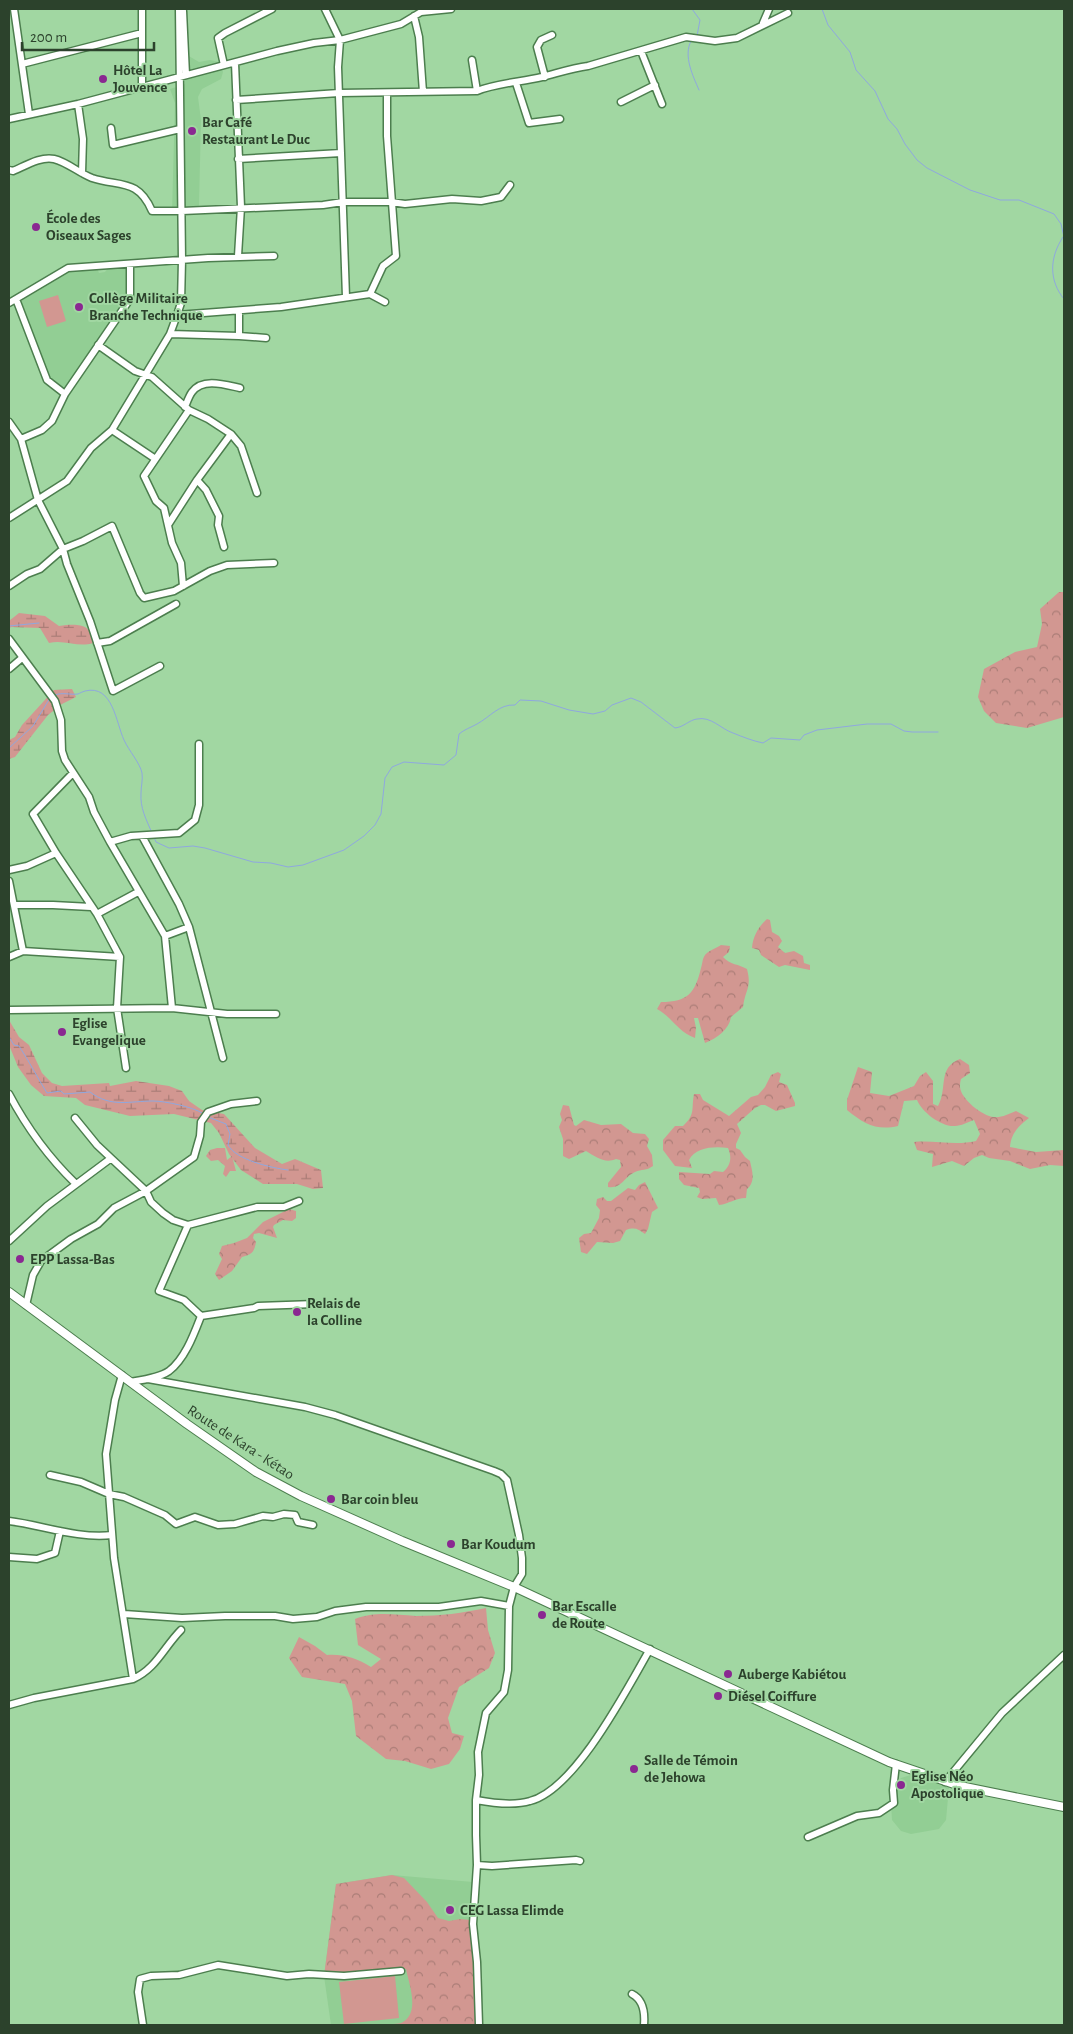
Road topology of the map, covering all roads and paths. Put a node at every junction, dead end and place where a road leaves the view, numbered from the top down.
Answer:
1 (14, 9) edge
2 (142, 9) edge
3 (179, 9) edge
4 (183, 9) edge
5 (272, 9) edge
6 (326, 9) edge
7 (451, 9) edge
8 (769, 9) edge
9 (788, 14) dead end
10 (414, 16) junction
11 (763, 23) junction
12 (142, 33) junction
13 (552, 35) dead end
14 (340, 40) junction
15 (641, 51) junction
16 (472, 60) dead end
17 (235, 62) junction
18 (22, 64) junction
19 (224, 65) junction
20 (183, 75) junction
21 (545, 76) junction
22 (516, 82) junction
23 (655, 85) junction
24 (142, 86) junction
25 (477, 91) junction
26 (423, 92) junction
27 (339, 93) junction
28 (387, 93) junction
29 (236, 100) junction
30 (621, 102) dead end
31 (78, 104) junction
32 (662, 104) dead end
33 (29, 114) junction
34 (9, 119) edge
35 (560, 119) dead end
36 (111, 128) dead end
37 (180, 129) junction
38 (341, 153) junction
39 (238, 159) junction
40 (9, 170) edge
41 (82, 173) junction
42 (510, 185) dead end
43 (343, 202) junction
44 (391, 202) junction
45 (241, 207) junction
46 (182, 211) junction
47 (238, 256) junction
48 (274, 256) dead end
49 (182, 260) junction
50 (130, 264) junction
51 (370, 294) junction
52 (346, 297) junction
53 (16, 299) junction
54 (384, 302) dead end
55 (9, 303) edge
56 (239, 312) junction
57 (177, 316) junction
58 (170, 334) junction
59 (239, 336) junction
60 (266, 338) dead end
61 (98, 345) junction
62 (145, 374) junction
63 (240, 388) dead end
64 (65, 394) junction
65 (187, 409) junction
66 (9, 422) edge
67 (112, 430) junction
68 (231, 434) junction
69 (21, 439) junction
70 (154, 458) junction
71 (197, 480) junction
72 (257, 492) dead end
73 (38, 500) junction
74 (9, 518) edge
75 (168, 525) junction
76 (224, 547) dead end
77 (63, 549) junction
78 (274, 563) dead end
79 (9, 586) edge
80 (183, 586) junction
81 (176, 604) dead end
82 (9, 639) edge
83 (97, 643) junction
84 (22, 658) junction
85 (160, 666) dead end
86 (9, 669) edge
87 (199, 744) dead end
88 (73, 773) junction
89 (142, 836) junction
90 (110, 842) junction
91 (56, 853) junction
92 (9, 870) edge
93 (9, 881) edge
94 (138, 892) junction
95 (15, 905) junction
96 (91, 908) junction
97 (97, 914) junction
98 (189, 927) junction
99 (165, 936) junction
100 (23, 951) junction
101 (120, 957) junction
102 (9, 958) edge
103 (118, 1008) junction
104 (172, 1008) junction
105 (9, 1010) edge
106 (211, 1013) junction
107 (276, 1014) dead end
108 (223, 1058) dead end
109 (126, 1068) dead end
110 (9, 1094) edge
111 (258, 1102) dead end
112 (75, 1118) dead end
113 (110, 1159) junction
114 (76, 1184) junction
115 (146, 1191) junction
116 (299, 1201) dead end
117 (188, 1225) junction
118 (9, 1241) edge
119 (9, 1292) edge
120 (315, 1304) dead end
121 (26, 1305) junction
122 (202, 1316) junction
123 (122, 1376) junction
124 (148, 1379) junction
125 (130, 1382) junction
126 (50, 1475) dead end
127 (109, 1494) junction
128 (9, 1521) edge
129 (313, 1525) dead end
130 (60, 1531) junction
131 (112, 1535) junction
132 (9, 1557) edge
133 (514, 1587) junction
134 (509, 1606) junction
135 (124, 1614) junction
136 (181, 1630) dead end
137 (650, 1649) junction
138 (1064, 1655) edge
139 (133, 1679) junction
140 (9, 1705) edge
141 (896, 1764) junction
142 (945, 1782) junction
143 (476, 1800) junction
144 (1064, 1807) edge
145 (808, 1837) dead end
146 (580, 1861) dead end
147 (477, 1865) junction
148 (401, 1971) dead end
149 (632, 1994) dead end
150 (143, 2025) edge
151 (479, 2025) edge
152 (644, 2025) edge

1 - 18 street
2 - 12 street
3 - 20 street
4 - 20 street
5 - 19 street
6 - 14 street
7 - 10 street
8 - 11 street
9 - 11 street
10 - 14 street
10 - 26 street
11 - 15 street
12 - 18 street
12 - 24 street
13 - 21 street
14 - 17 street
14 - 27 street
15 - 21 street
15 - 23 street
16 - 25 street
17 - 19 street
17 - 29 street
18 - 33 street
19 - 20 street
20 - 24 street
20 - 37 street
21 - 22 street
22 - 25 street
22 - 35 street
23 - 30 street
23 - 32 street
24 - 31 street
25 - 26 street
26 - 28 street
27 - 28 street
27 - 29 street
27 - 38 street
28 - 44 street
29 - 39 street
31 - 33 street
31 - 41 street
33 - 34 street
36 - 37 street
37 - 46 street
38 - 39 street
38 - 43 street
39 - 45 street
40 - 41 street
41 - 46 street
42 - 44 street
43 - 44 street
43 - 45 street
43 - 52 street
44 - 51 street
45 - 46 street
45 - 47 street
46 - 49 street
47 - 48 street
47 - 49 street
49 - 50 street
49 - 57 street
50 - 53 street
50 - 61 street
51 - 52 street
51 - 54 street
52 - 56 street
53 - 55 street
53 - 64 street
56 - 57 street
56 - 59 street
57 - 58 street
58 - 59 street
58 - 62 street
59 - 60 street
61 - 62 street
61 - 64 street
62 - 65 street
62 - 67 street
63 - 65 street
64 - 69 street
65 - 68 street
65 - 70 street
66 - 69 street
67 - 70 street
67 - 73 street
68 - 71 street
68 - 72 street
69 - 73 street
70 - 75 street
71 - 75 street
71 - 76 street
73 - 74 street
73 - 77 street
75 - 80 street
77 - 79 street
77 - 80 street
77 - 83 street
78 - 80 street
81 - 83 street
82 - 84 street
83 - 85 street
84 - 86 street
84 - 88 street
87 - 89 street
88 - 90 street
88 - 91 street
89 - 90 street
89 - 98 street
90 - 94 street
91 - 92 street
91 - 96 street
93 - 95 street
94 - 97 street
94 - 99 street
95 - 96 street
95 - 100 street
96 - 97 street
97 - 101 street
98 - 99 street
98 - 106 street
99 - 104 street
100 - 101 street
100 - 102 street
101 - 103 street
103 - 104 street
103 - 105 street
103 - 109 street
104 - 106 street
106 - 107 street
106 - 108 street
110 - 114 street
111 - 115 street
112 - 113 street
113 - 114 street
113 - 115 street
114 - 118 street
115 - 117 street
115 - 121 street
116 - 117 street
117 - 122 street
119 - 121 main road, Route de Kara - Kétao
120 - 122 street
121 - 123 main road, Route de Kara - Kétao
122 - 124 street
123 - 125 main road, Route de Kara - Kétao
123 - 127 street
124 - 125 street
124 - 133 street
125 - 133 main road, Route de Kara - Kétao
126 - 127 street
127 - 129 street
127 - 131 street
128 - 130 street
130 - 131 street
130 - 132 street
131 - 135 street
133 - 134 street
133 - 137 main road, Route de Kara - Kétao
134 - 135 street
134 - 143 street
135 - 139 street
136 - 139 street
137 - 141 main road, Route de Kara - Kétao
137 - 143 street
138 - 142 street
139 - 140 street
141 - 142 main road, Route de Kara - Kétao
141 - 145 street
142 - 144 main road, Route de Kara - Kétao
143 - 147 street
146 - 147 street
147 - 151 street
148 - 150 street
149 - 152 street

